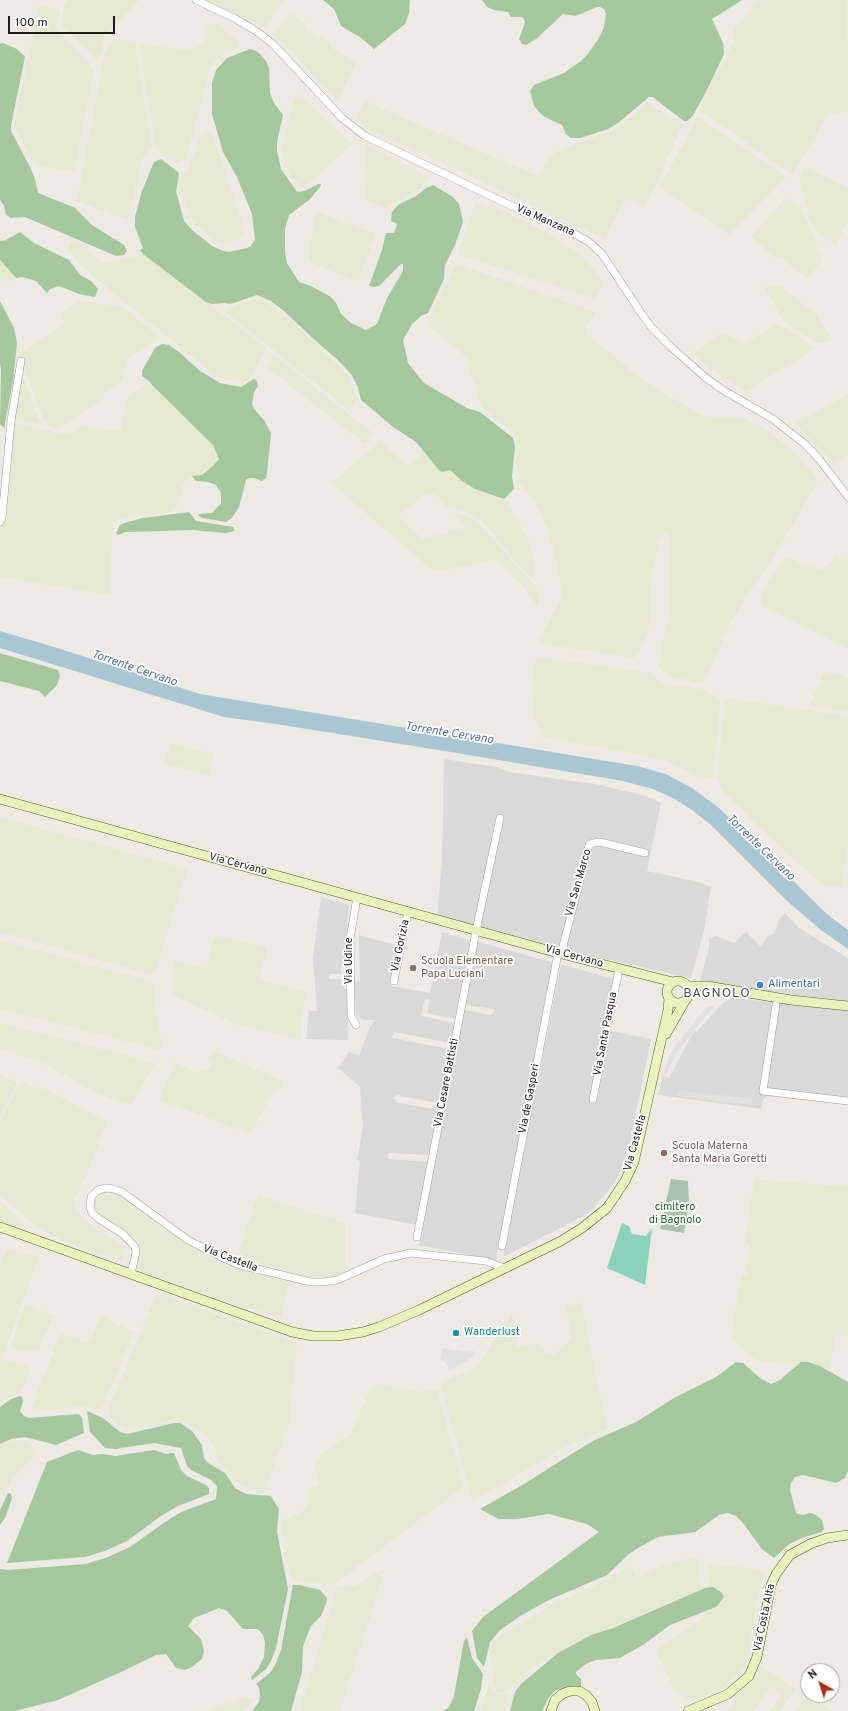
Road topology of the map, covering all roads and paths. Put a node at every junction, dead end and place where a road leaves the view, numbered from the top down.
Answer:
1 (196, 0) edge
2 (21, 361) dead end
3 (848, 497) edge
4 (0, 522) edge
5 (0, 799) edge
6 (500, 818) dead end
7 (645, 853) dead end
8 (357, 897) junction
9 (408, 912) junction
10 (476, 930) junction
11 (560, 954) junction
12 (620, 969) junction
13 (646, 976) junction
14 (394, 981) dead end
15 (673, 982) junction
16 (687, 986) junction
17 (717, 988) junction
18 (668, 996) junction
19 (686, 1000) junction
20 (776, 1005) dead end
21 (848, 1006) edge
22 (356, 1024) dead end
23 (659, 1052) junction
24 (593, 1099) dead end
25 (848, 1101) edge
26 (0, 1227) edge
27 (417, 1237) dead end
28 (502, 1246) dead end
29 (505, 1268) junction
30 (131, 1273) junction
31 (848, 1535) edge
32 (551, 1711) edge
33 (595, 1711) edge
34 (688, 1711) edge

1 - 3 street, Via Manzana
2 - 4 street
5 - 8 main road, Via Cervano
6 - 10 street
7 - 11 street, Via San Marco
8 - 9 main road, Via Cervano
8 - 22 street, Via Udine
9 - 10 main road, Via Cervano
9 - 14 street, Via Gorizia
10 - 11 main road, Via Cervano
10 - 27 street, Via Cesare Battisti
11 - 12 main road, Via Cervano
11 - 28 street, Via de Gasperi
12 - 13 main road, Via Cervano
12 - 24 street, Via Santa Pasqua
13 - 15 main road, Via Cervano
13 - 18 main road
15 - 16 main road
15 - 18 main road
16 - 17 main road
16 - 19 main road
17 - 19 main road
17 - 21 main road
18 - 19 main road
18 - 23 main road
19 - 23 main road
20 - 25 street
23 - 29 main road, Via Castella
26 - 30 main road, Via Castella
29 - 30 main road, Via Castella
29 - 30 street, Via Castella
31 - 34 main road, Via Costa Alta
32 - 33 main road

